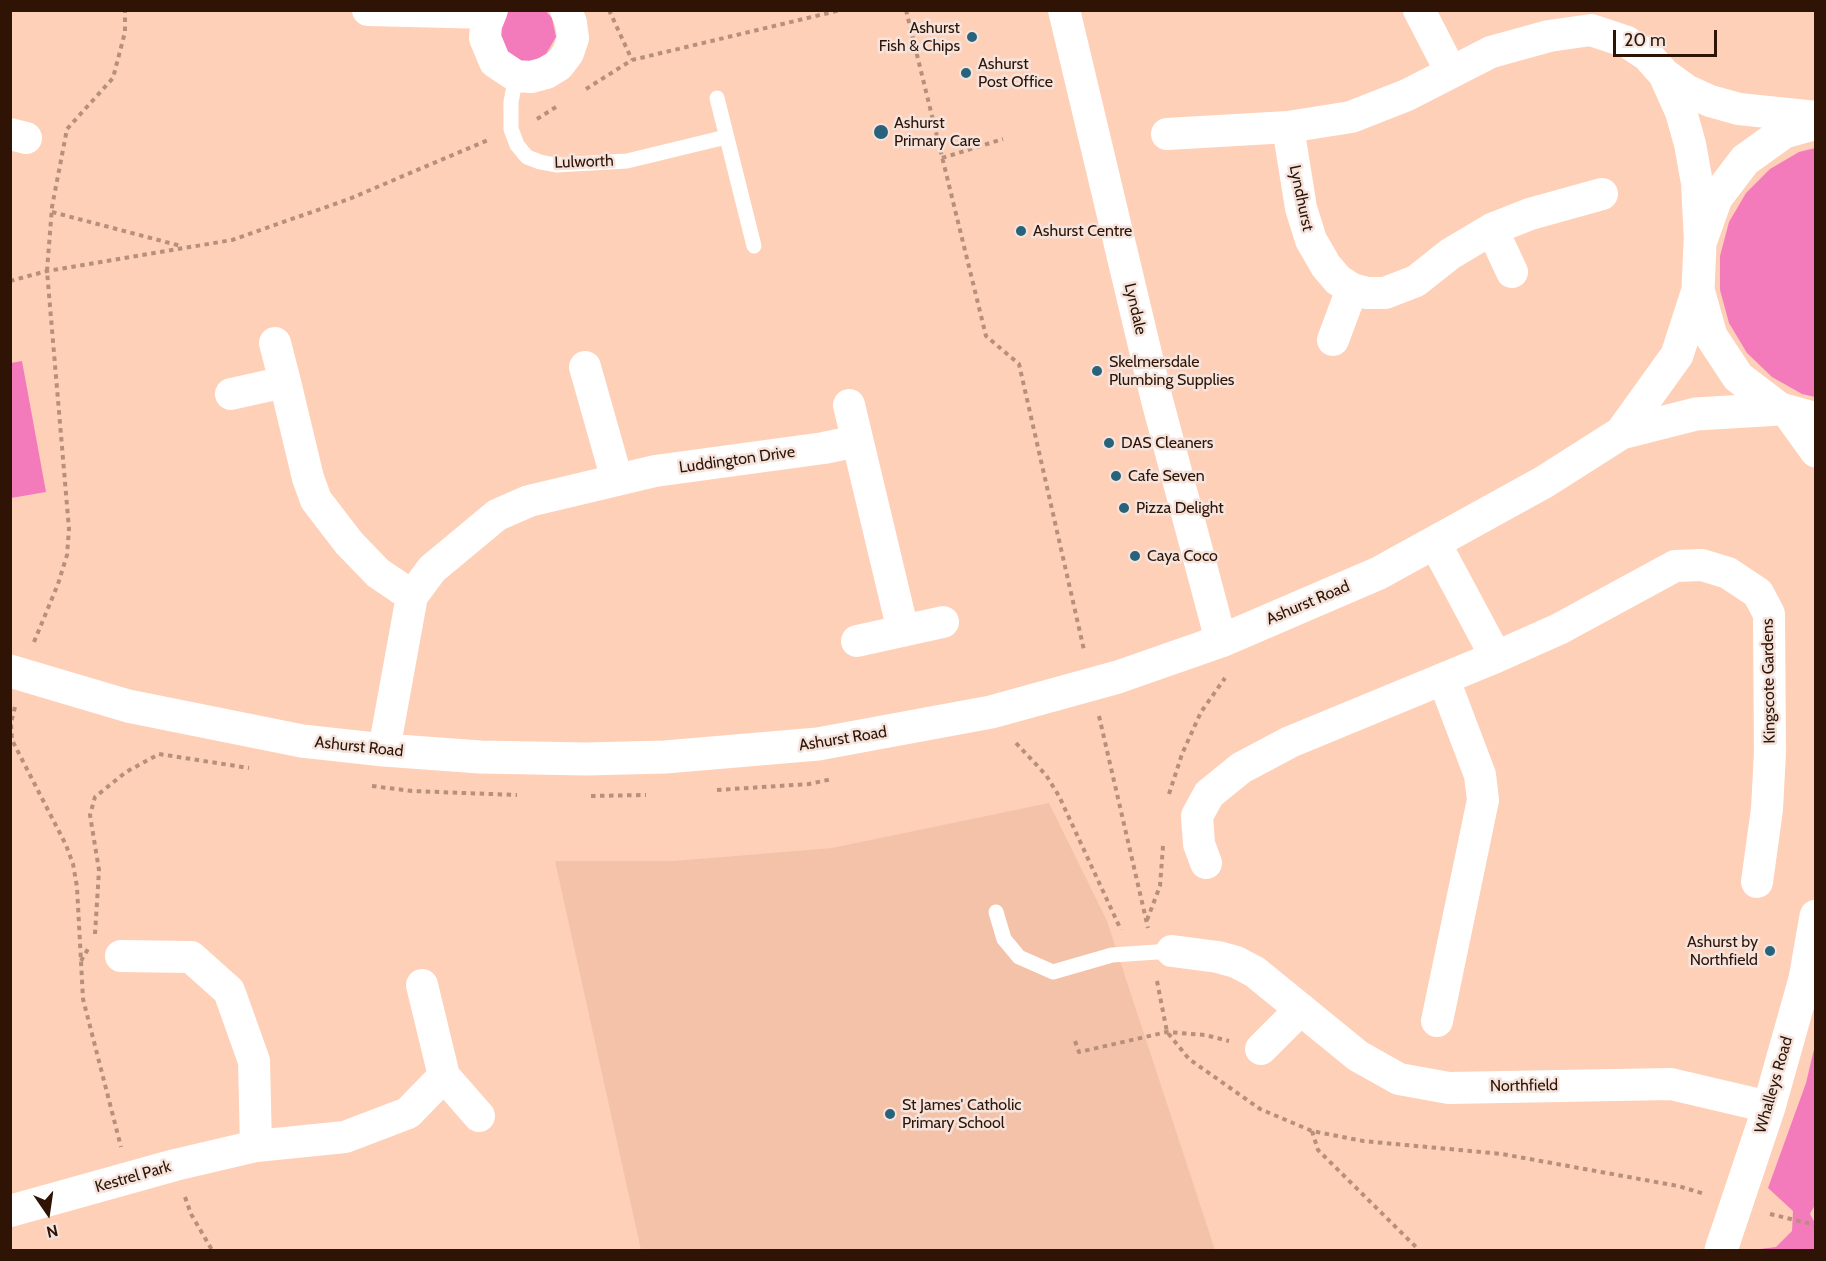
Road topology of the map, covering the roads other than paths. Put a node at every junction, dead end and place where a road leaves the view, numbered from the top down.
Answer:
1 (368, 10) edge
2 (566, 10) edge
3 (1064, 10) edge
4 (1419, 10) edge
5 (491, 12) edge
6 (1612, 22) edge
7 (1451, 72) junction
8 (1664, 74) junction
9 (516, 76) junction
10 (717, 98) dead end
11 (1815, 117) edge
12 (1815, 123) edge
13 (1288, 127) junction
14 (1167, 134) dead end
15 (726, 137) junction
16 (1602, 194) dead end
17 (1492, 229) junction
18 (1700, 243) junction
19 (754, 246) dead end
20 (1512, 272) dead end
21 (1352, 289) junction
22 (1698, 290) junction
23 (1334, 340) dead end
24 (275, 343) dead end
25 (585, 367) dead end
26 (285, 382) junction
27 (231, 394) dead end
28 (849, 405) dead end
29 (1794, 414) edge
30 (1621, 433) junction
31 (857, 441) junction
32 (1815, 451) edge
33 (617, 480) junction
34 (1435, 543) junction
35 (412, 596) junction
36 (943, 622) dead end
37 (903, 631) junction
38 (1221, 640) junction
39 (857, 641) dead end
40 (1496, 657) junction
41 (20, 674) edge
42 (1444, 680) junction
43 (384, 750) junction
44 (1206, 863) dead end
45 (1756, 882) dead end
46 (996, 912) dead end
47 (1815, 916) edge
48 (121, 956) dead end
49 (1164, 962) joint
50 (422, 984) dead end
51 (1301, 1009) junction
52 (1437, 1022) dead end
53 (1261, 1049) dead end
54 (444, 1076) junction
55 (1769, 1107) junction
56 (479, 1116) dead end
57 (256, 1146) junction
58 (10, 1211) edge
59 (1724, 1240) edge

1 - 5 street
2 - 9 street
3 - 38 street, Lyndale
4 - 7 street
5 - 9 street
6 - 7 street
6 - 8 street
7 - 13 street
8 - 11 street
8 - 18 street
9 - 15 lane, Lulworth
10 - 15 lane
12 - 18 street
13 - 14 street
13 - 21 street, Lyndhurst
15 - 19 lane
16 - 17 street
17 - 20 street
17 - 21 street
18 - 22 street
21 - 23 street
22 - 29 street
22 - 30 street, Ashurst Road
24 - 26 street
25 - 33 street
26 - 27 street
26 - 35 street
28 - 31 street
29 - 30 street, Ashurst Road
29 - 32 street
30 - 34 street, Ashurst Road
31 - 33 street, Luddington Drive
31 - 37 street
33 - 35 street, Luddington Drive
34 - 38 street, Ashurst Road
34 - 40 street
35 - 43 street, Luddington Drive
36 - 37 street
37 - 39 street
38 - 43 street, Ashurst Road
40 - 42 street, Kingscote Gardens
40 - 45 street, Kingscote Gardens
41 - 43 street, Ashurst Road
42 - 44 street, Kingscote Gardens
42 - 52 street
46 - 49 lane, Northfield
47 - 55 street, Whalleys Road
48 - 57 street
49 - 51 street, Northfield
50 - 54 street
51 - 53 street
51 - 55 street, Northfield
54 - 56 street
54 - 57 street, Kestrel Park
55 - 59 street, Whalleys Road
57 - 58 street, Kestrel Park

